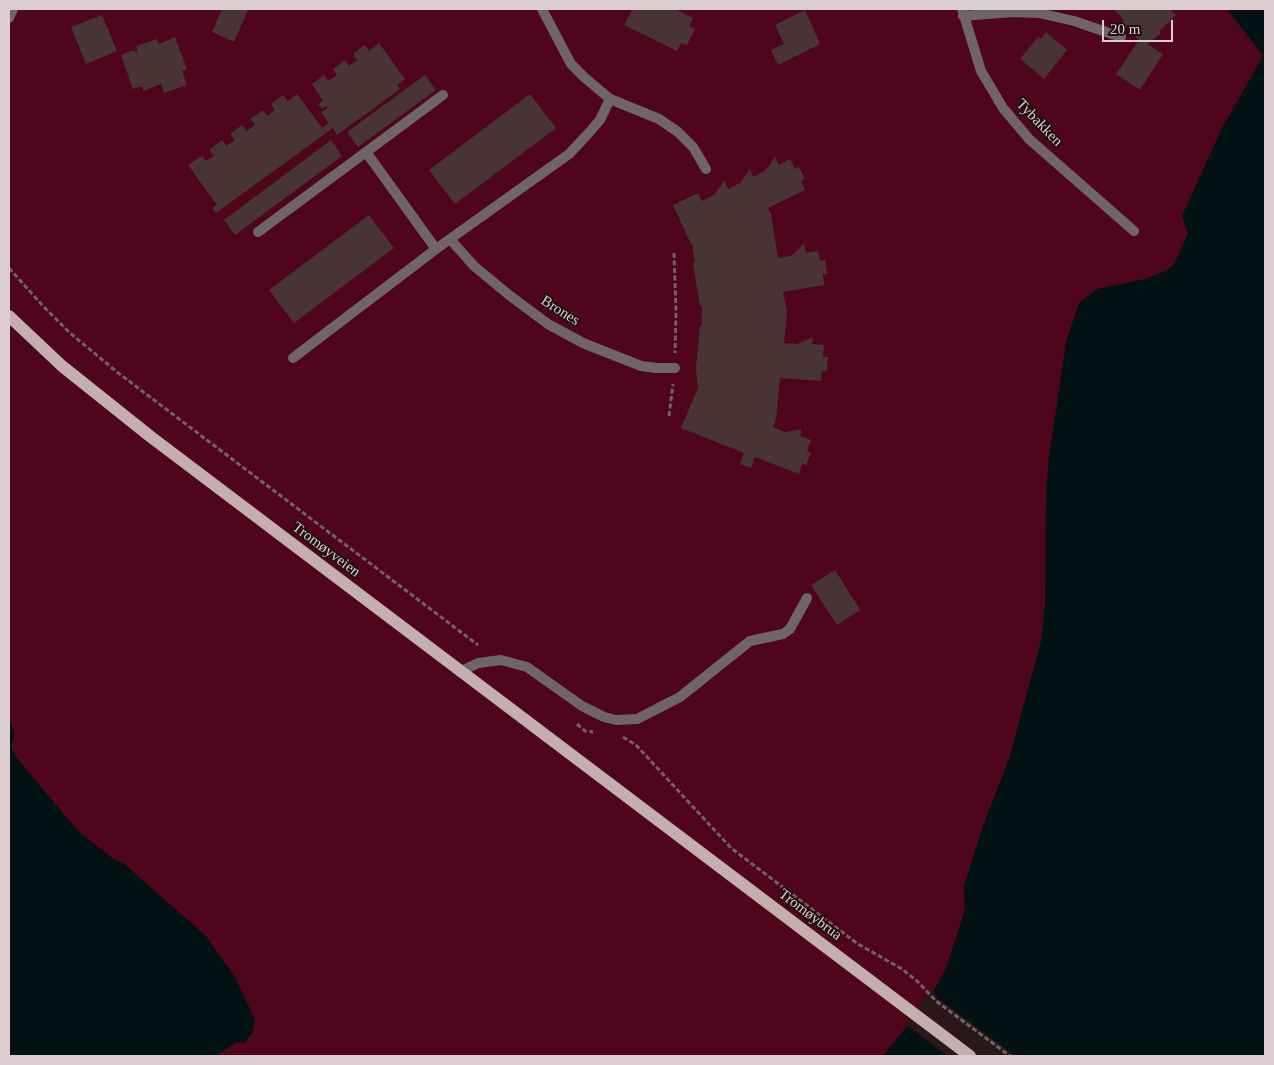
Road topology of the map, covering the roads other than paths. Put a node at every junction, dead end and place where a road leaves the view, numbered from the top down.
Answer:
1 (13, 9) edge
2 (542, 9) edge
3 (963, 12) edge
4 (9, 18) edge
5 (1121, 38) dead end
6 (442, 95) dead end
7 (610, 99) junction
8 (366, 152) junction
9 (706, 169) dead end
10 (1134, 231) dead end
11 (258, 232) dead end
12 (450, 239) junction
13 (436, 249) junction
14 (9, 316) edge
15 (293, 358) dead end
16 (675, 368) road end
17 (807, 598) dead end
18 (460, 672) junction
19 (631, 800) joint
20 (970, 1056) edge

1 - 4 street
2 - 7 street
3 - 5 street
3 - 10 street, Tybakken
6 - 8 street
7 - 9 street
7 - 12 street
8 - 11 street
8 - 13 street
12 - 13 street
12 - 16 street, Brones
13 - 15 street
14 - 18 main road, Tromøyveien
17 - 18 street
18 - 19 main road, Tromøyveien
19 - 20 main road, Tromøybrua

